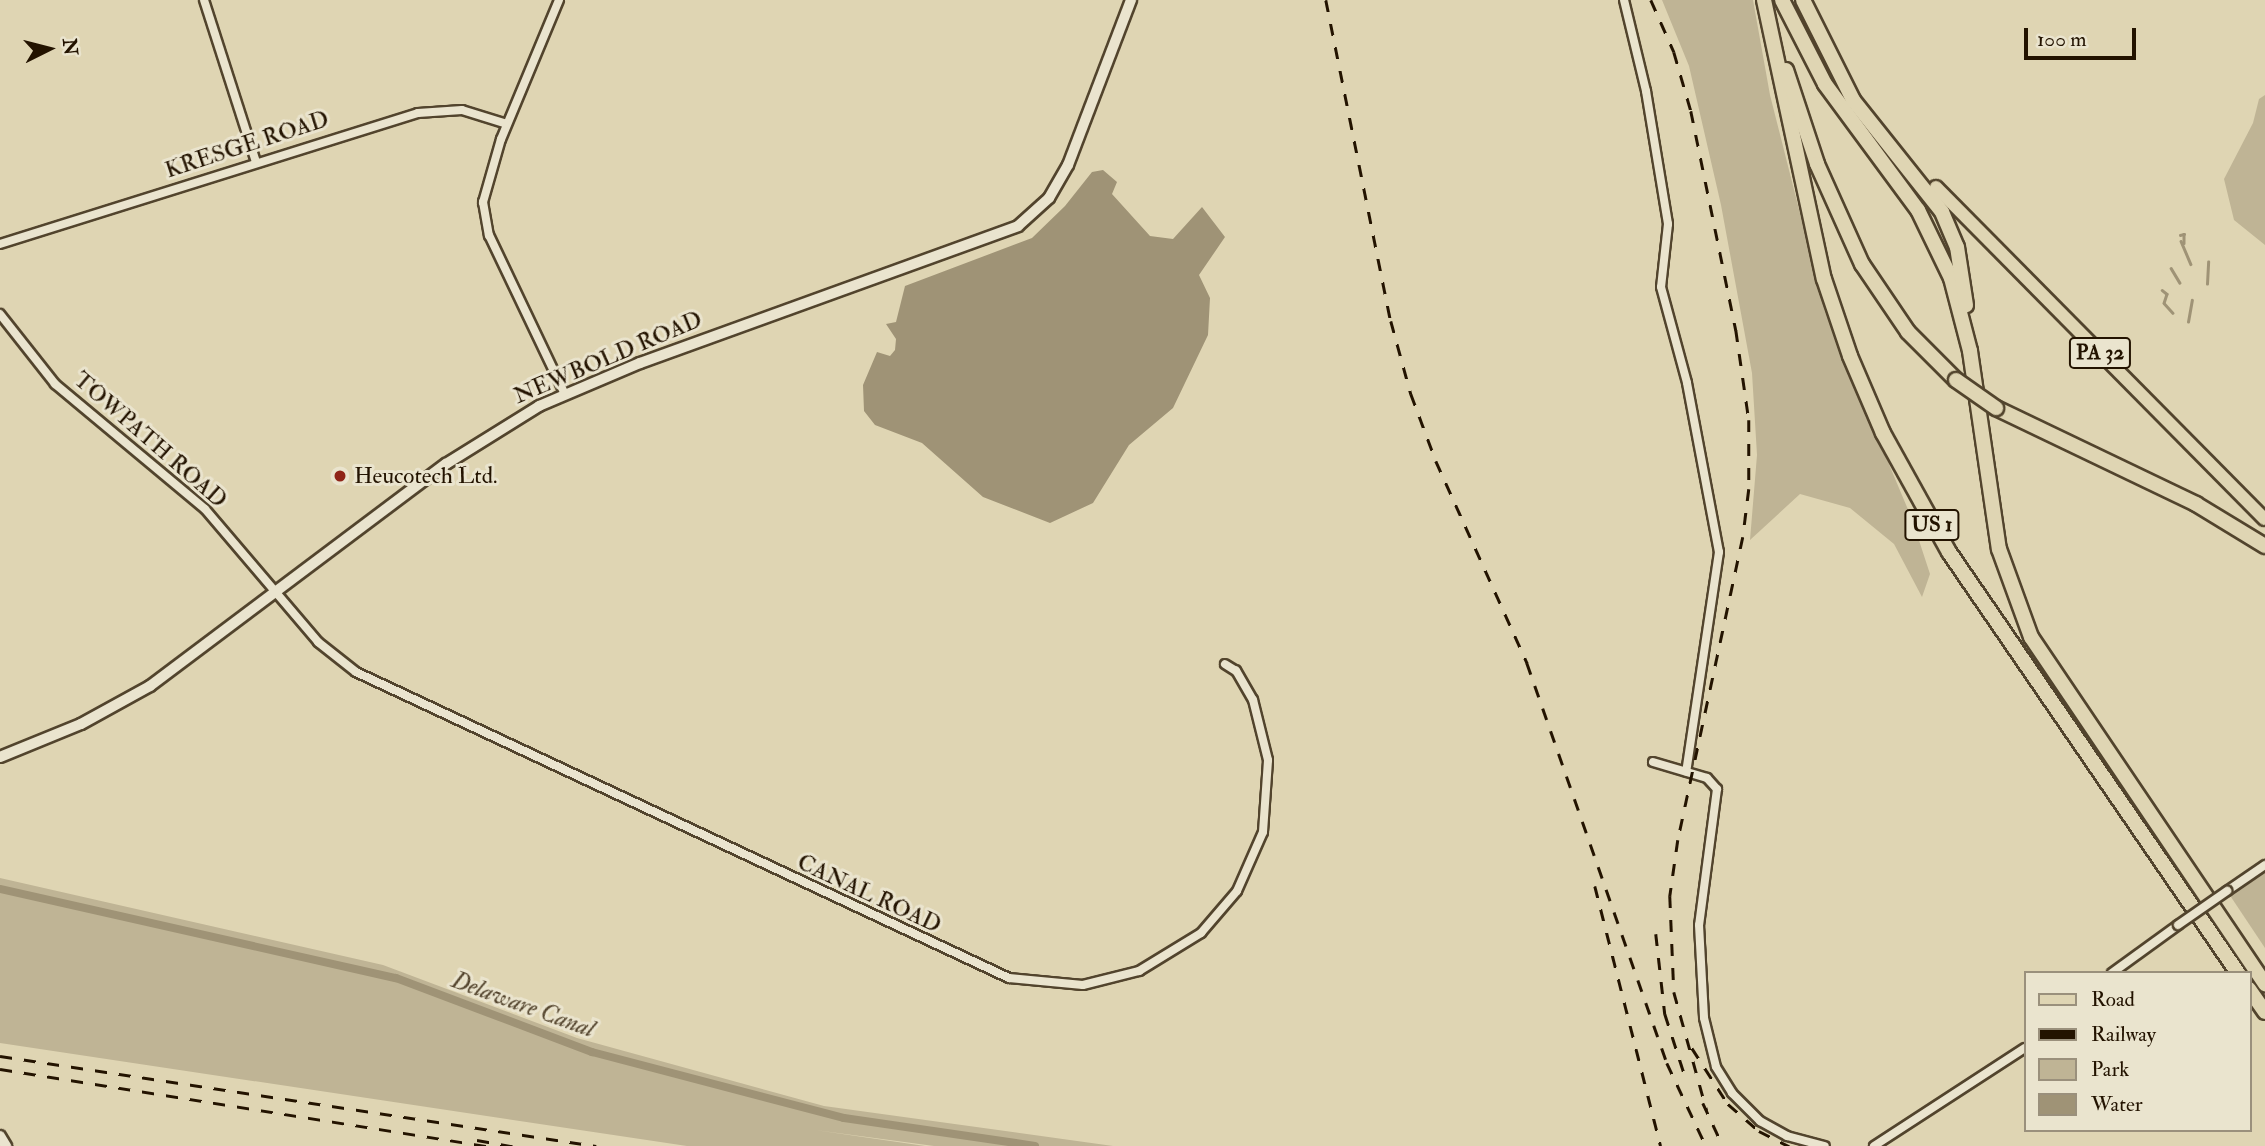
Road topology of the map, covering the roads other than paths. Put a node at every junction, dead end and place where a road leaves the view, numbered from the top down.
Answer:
1 (204, 0) edge
2 (559, 0) edge
3 (1131, 0) edge
4 (1624, 0) edge
5 (1756, 0) edge
6 (1782, 0) edge
7 (1803, 0) edge
8 (1766, 6) edge
9 (1832, 59) junction
10 (507, 124) junction
11 (256, 162) junction
12 (1936, 187) joint
13 (1805, 207) junction
14 (0, 244) edge
15 (0, 314) edge
16 (1973, 369) junction
17 (565, 394) junction
18 (2265, 519) edge
19 (2265, 546) edge
20 (276, 595) junction
21 (1225, 664) dead end
22 (0, 748) edge
23 (25, 748) junction
24 (0, 757) edge
25 (1653, 762) dead end
26 (1686, 772) junction
27 (2265, 865) edge
28 (2115, 971) edge
29 (2237, 971) edge
30 (2265, 984) edge
31 (2251, 992) edge
32 (2265, 1012) edge
33 (2024, 1049) edge
34 (0, 1136) edge
35 (2, 1145) edge
36 (1825, 1146) edge
37 (1874, 1146) edge

1 - 11 street
2 - 10 street
3 - 17 main road, NEWBOLD ROAD
4 - 26 street
5 - 13 highway
6 - 16 highway, US 1
7 - 9 highway
8 - 13 highway, US 1
8 - 19 highway, bridge
9 - 12 highway
9 - 16 highway
10 - 11 street, KRESGE ROAD
10 - 17 street
11 - 14 street, KRESGE ROAD
12 - 18 main road, PA 32
13 - 29 highway, US 1
15 - 20 street, TOWPATH ROAD
16 - 30 highway, US 1
17 - 20 main road, NEWBOLD ROAD
20 - 21 street, CANAL ROAD
20 - 23 main road, NEWBOLD ROAD
22 - 23 main road
23 - 24 main road, NEWBOLD ROAD
25 - 26 street
26 - 36 street
27 - 28 street, bridge
31 - 32 highway
33 - 37 street
34 - 35 main road

